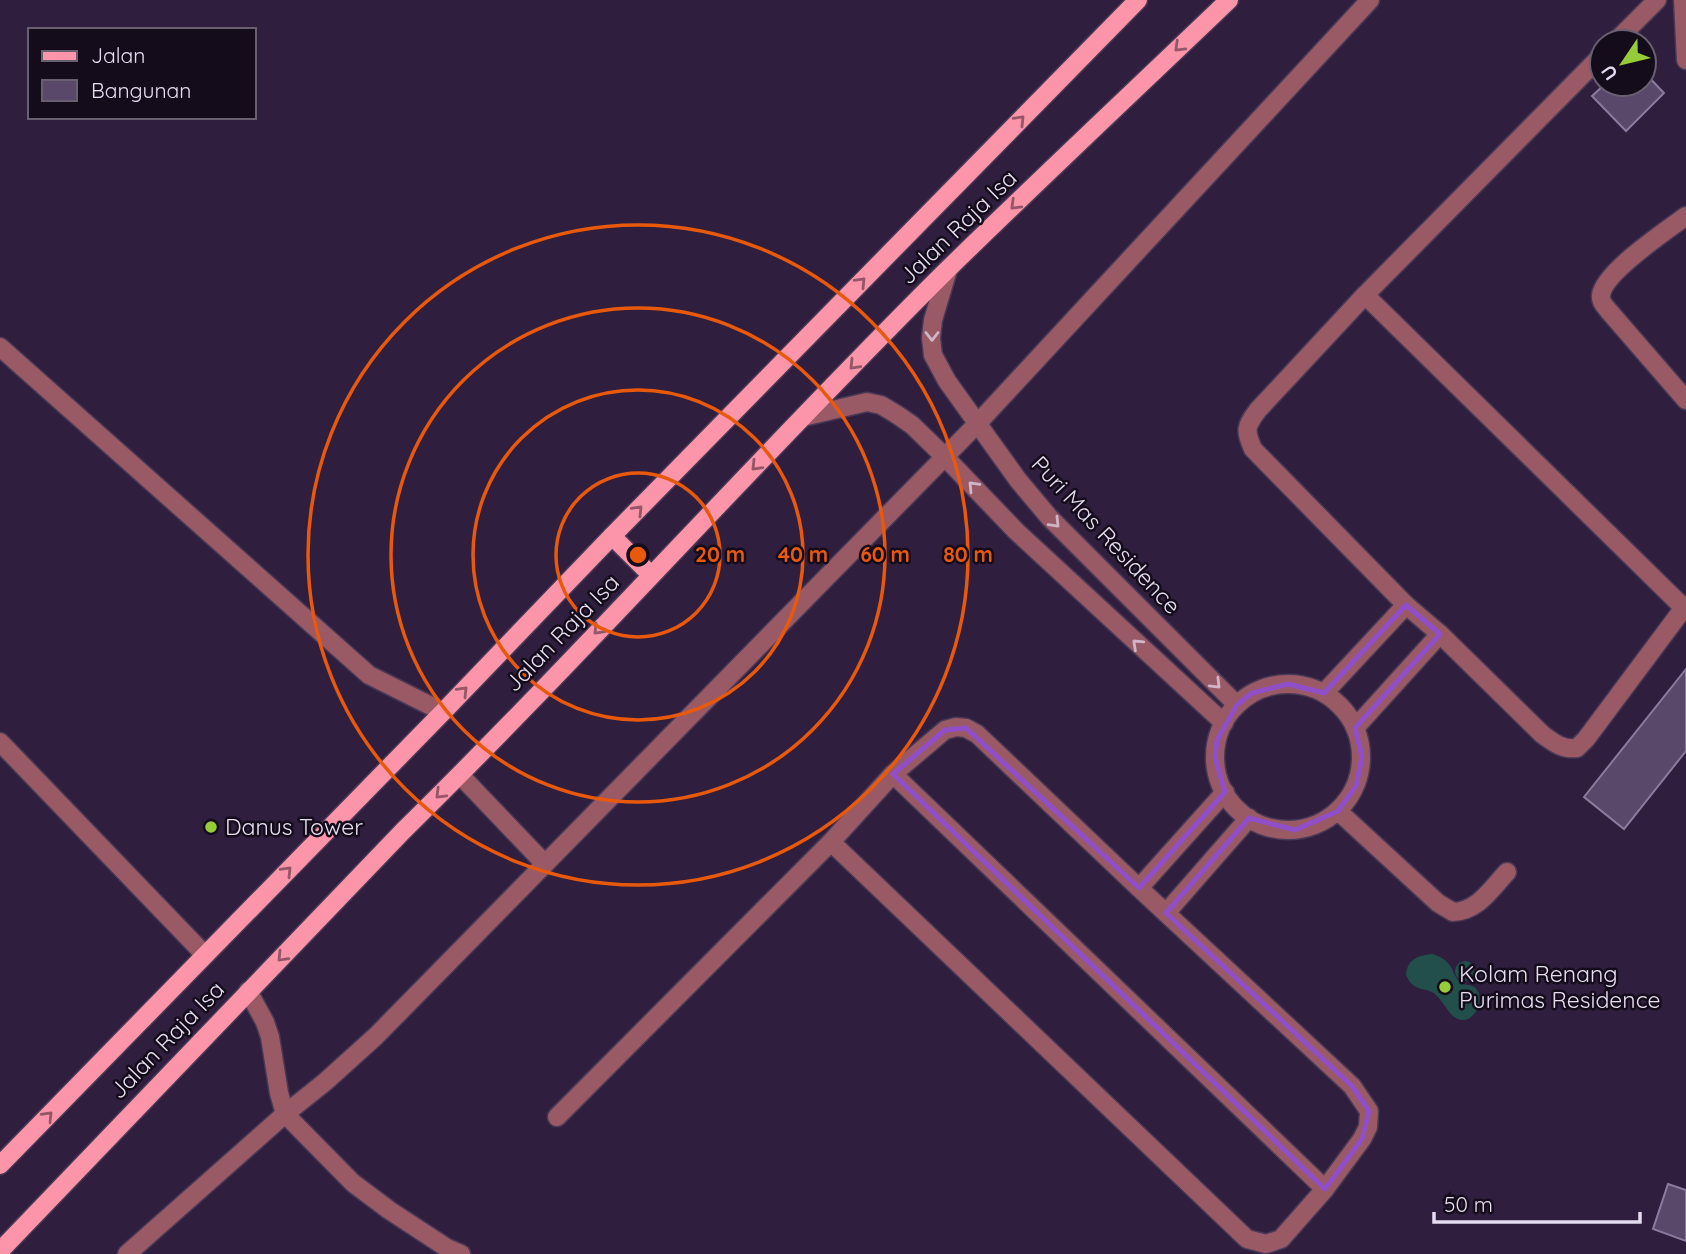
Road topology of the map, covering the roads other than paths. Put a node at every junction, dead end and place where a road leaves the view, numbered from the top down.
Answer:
1 (1138, 0) edge
2 (1229, 0) edge
3 (1370, 0) edge
4 (1657, 0) edge
5 (1683, 0) edge
6 (1629, 28) edge
7 (1686, 60) edge
8 (1588, 69) edge
9 (1686, 216) edge
10 (948, 270) junction
11 (1365, 295) junction
12 (0, 347) edge
13 (1686, 400) edge
14 (803, 417) junction
15 (977, 424) junction
16 (944, 456) junction
17 (611, 537) junction
18 (651, 575) junction
19 (1406, 605) junction
20 (1685, 606) edge
21 (1440, 634) junction
22 (1324, 693) junction
23 (1237, 705) junction
24 (443, 712) junction
25 (1224, 723) junction
26 (1355, 728) junction
27 (0, 742) edge
28 (893, 774) junction
29 (460, 775) junction
30 (1224, 792) junction
31 (1338, 811) junction
32 (1249, 818) junction
33 (831, 842) junction
34 (545, 864) junction
35 (1507, 872) dead end
36 (1139, 888) junction
37 (1166, 913) junction
38 (205, 956) junction
39 (248, 991) junction
40 (285, 1114) junction
41 (557, 1117) dead end
42 (0, 1165) edge
43 (1325, 1189) junction
44 (0, 1251) edge
45 (127, 1254) edge
46 (461, 1254) edge

17 -> 1 main road, Jalan Raja Isa
2 -> 10 main road, Jalan Raja Isa
3 - 15 street
4 - 6 street
5 - 7 street
8 - 11 street
9 - 13 street
10 -> 14 main road, Jalan Raja Isa
10 -> 15 street, Puri Mas Residence
11 - 19 street
11 - 20 street
12 - 24 street
14 - 16 street
14 -> 18 main road, Jalan Raja Isa
15 - 16 street
15 -> 23 street, Puri Mas Residence
25 -> 16 street
16 - 34 street
17 - 18 main road
24 -> 17 main road, Jalan Raja Isa
18 -> 29 main road, Jalan Raja Isa
19 - 21 street
19 - 22 street
20 - 21 street
21 - 26 street
22 - 23 street
22 - 26 street
23 - 25 street
38 -> 24 main road, Jalan Raja Isa
25 - 30 street
26 - 31 street
27 - 38 street
28 - 33 street
28 - 36 street
28 - 43 street
29 - 34 street
29 -> 39 main road, Jalan Raja Isa
30 - 32 street
30 - 36 street
31 - 32 street
31 - 35 street
32 - 37 street
33 - 41 street
33 - 43 street
34 - 40 street
36 - 37 street
37 - 43 street
42 -> 38 main road, Jalan Raja Isa
39 - 40 street
39 - 44 main road, Jalan Raja Isa
40 - 45 street
40 - 46 street

